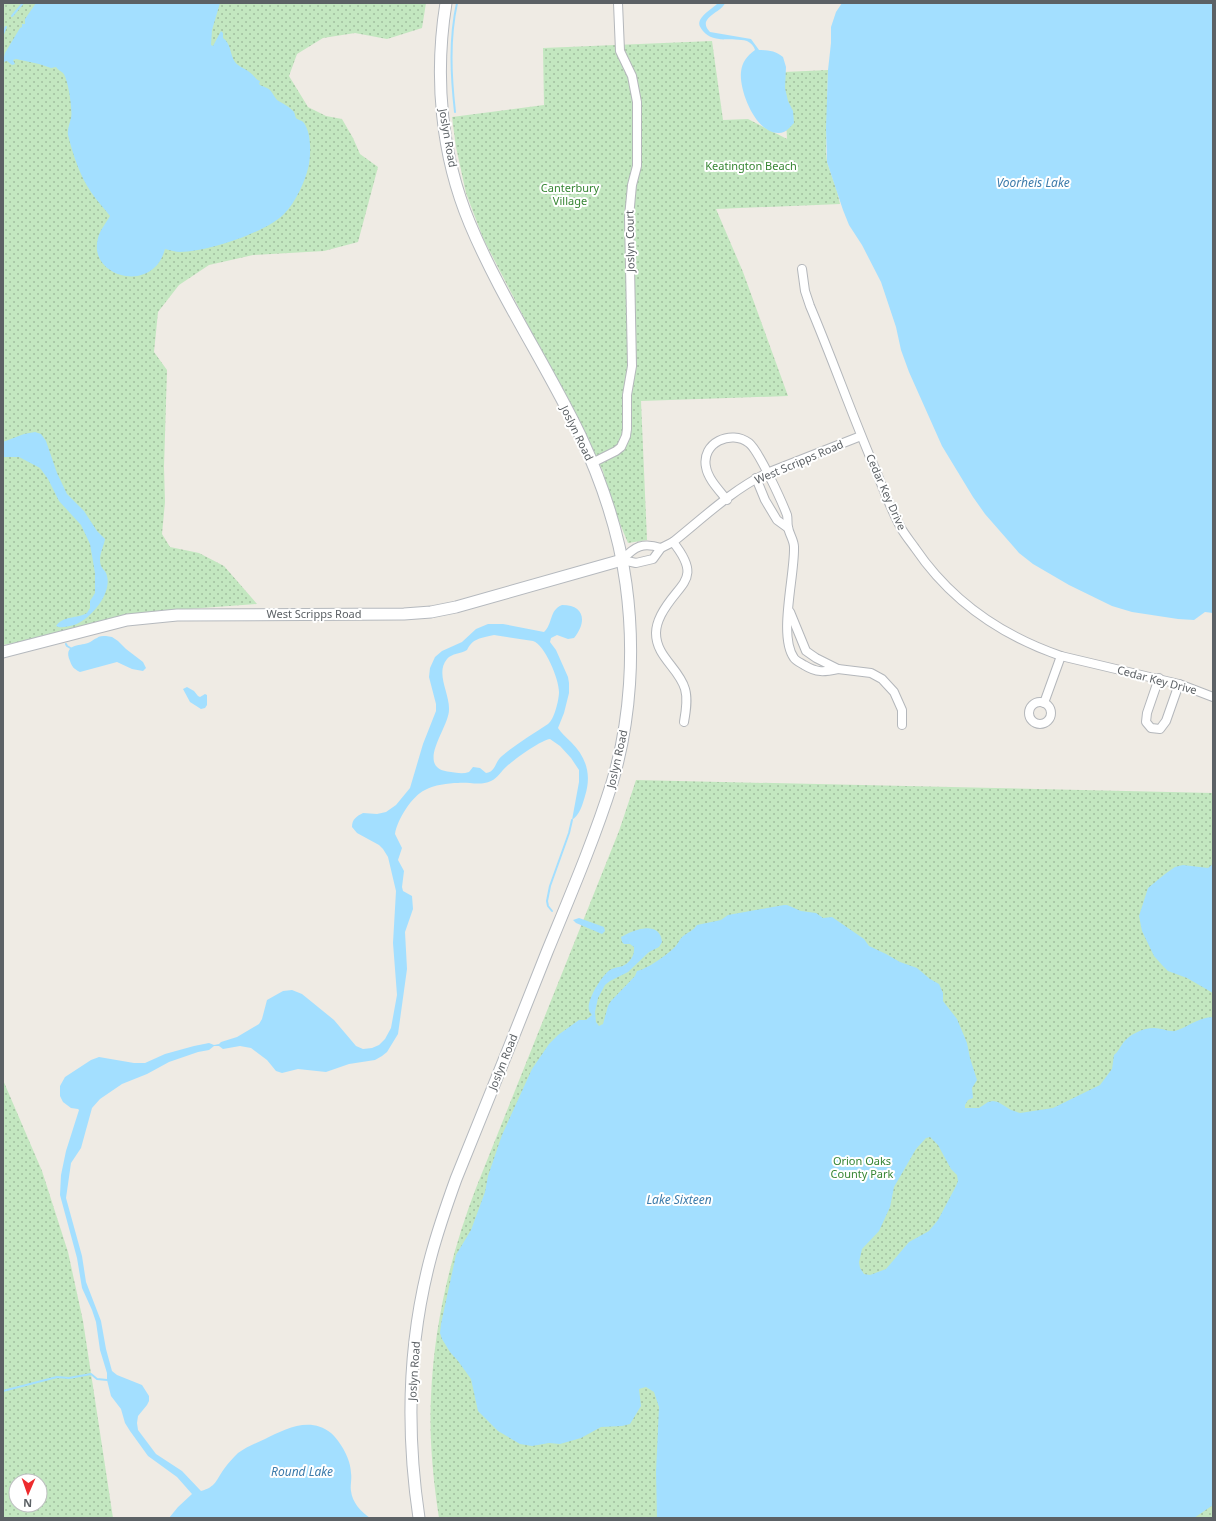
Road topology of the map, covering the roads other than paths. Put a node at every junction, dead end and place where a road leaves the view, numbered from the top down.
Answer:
1 (446, 3) edge
2 (618, 3) edge
3 (802, 269) dead end
4 (861, 436) junction
5 (592, 463) junction
6 (767, 473) junction
7 (756, 478) junction
8 (727, 500) junction
9 (788, 528) junction
10 (673, 542) junction
11 (661, 548) junction
12 (622, 560) junction
13 (789, 609) junction
14 (3, 652) edge
15 (1061, 656) junction
16 (838, 669) junction
17 (1158, 678) junction
18 (1179, 684) junction
19 (1213, 697) edge
20 (1044, 703) dead end
21 (684, 722) dead end
22 (902, 725) dead end
23 (419, 1518) edge

1 - 5 street, Joslyn Road
2 - 5 street, Joslyn Court
3 - 4 street, Cedar Key Drive
4 - 6 street, West Scripps Road
4 - 15 street, Cedar Key Drive
5 - 12 street, Joslyn Road
6 - 7 street, West Scripps Road
6 - 8 street
6 - 9 street
7 - 8 street, West Scripps Road
7 - 9 street
8 - 10 street, West Scripps Road
9 - 13 street
10 - 11 street, West Scripps Road
10 - 21 street
11 - 12 street, West Scripps Road
11 - 12 street, West Scripps Road
12 - 14 street, West Scripps Road
12 - 23 street, Joslyn Road
13 - 16 street
13 - 16 street
15 - 17 street, Cedar Key Drive
15 - 20 street
16 - 22 street
17 - 18 street, Cedar Key Drive
17 - 18 street
18 - 19 street, Cedar Key Drive

